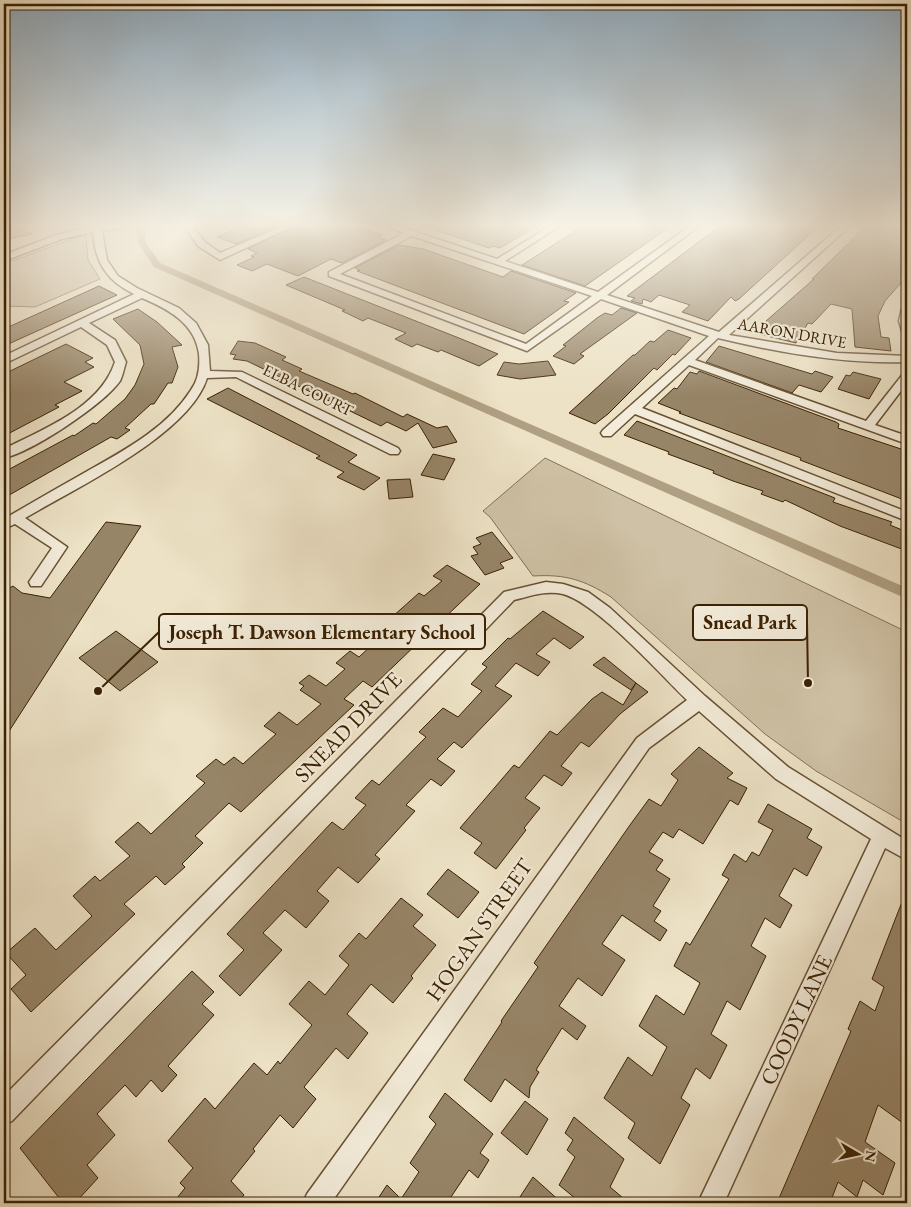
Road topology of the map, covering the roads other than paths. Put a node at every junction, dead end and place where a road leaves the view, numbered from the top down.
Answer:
1 (124, 282) edge
2 (354, 282) edge
3 (558, 282) edge
4 (617, 282) edge
5 (780, 282) edge
6 (144, 293) junction
7 (598, 296) junction
8 (907, 308) edge
9 (82, 323) junction
10 (907, 331) edge
11 (719, 335) junction
12 (907, 359) edge
13 (4, 360) edge
14 (688, 360) junction
15 (204, 375) junction
16 (907, 376) edge
17 (634, 409) junction
18 (868, 426) junction
19 (607, 433) dead end
20 (907, 440) edge
21 (394, 451) dead end
22 (4, 454) edge
23 (907, 517) edge
24 (10, 522) edge
25 (36, 582) dead end
26 (699, 701) junction
27 (881, 836) junction
28 (907, 850) edge
29 (4, 1113) edge
30 (316, 1203) edge
31 (712, 1203) edge

1 - 6 street
2 - 7 street
3 - 7 street, AARON DRIVE
4 - 7 street
5 - 11 street
6 - 9 street
6 - 15 street
7 - 11 street, AARON DRIVE
8 - 10 street
9 - 13 street
9 - 22 street
11 - 12 street, AARON DRIVE
11 - 14 street
14 - 17 street
14 - 18 street
15 - 21 street, ELBA COURT
15 - 24 street
16 - 18 street
17 - 19 street
17 - 23 street
18 - 20 street
24 - 25 street
26 - 27 street, SNEAD DRIVE
26 - 29 street, SNEAD DRIVE
26 - 30 street, HOGAN STREET
27 - 28 street, SNEAD DRIVE
27 - 31 street, COODY LANE

